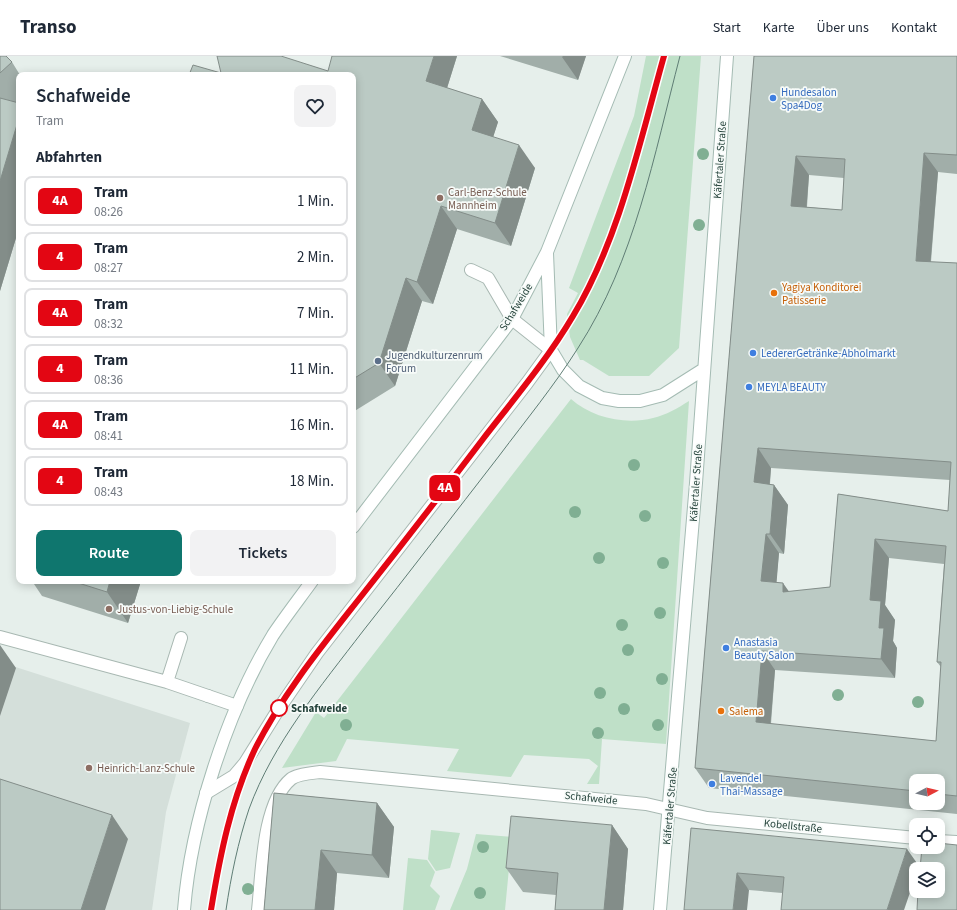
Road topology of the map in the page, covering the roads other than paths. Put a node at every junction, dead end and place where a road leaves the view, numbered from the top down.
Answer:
1 (625, 56) edge
2 (727, 56) edge
3 (547, 252) junction
4 (471, 270) dead end
5 (512, 319) junction
6 (550, 350) junction
7 (704, 369) junction
8 (356, 523) edge
9 (310, 584) edge
10 (0, 636) edge
11 (181, 638) dead end
12 (167, 682) junction
13 (237, 706) junction
14 (206, 793) junction
15 (670, 809) junction
16 (909, 837) edge
17 (945, 841) edge
18 (957, 842) edge
19 (184, 910) edge
20 (258, 910) edge
21 (660, 910) edge

1 - 3 main road, Schafweide
2 - 7 main road, Käfertaler Straße
3 - 5 main road, Schafweide
3 - 6 main road
4 - 5 main road
5 - 6 main road
5 - 8 main road, Schafweide
6 - 7 main road
6 - 14 main road
7 - 15 main road, Käfertaler Straße
9 - 13 main road
10 - 12 main road
11 - 12 main road
12 - 13 main road
13 - 14 main road
14 - 19 main road
15 - 16 main road, Kobellstraße
15 - 20 main road, Schafweide
15 - 21 main road, Käfertaler Straße
17 - 18 main road

